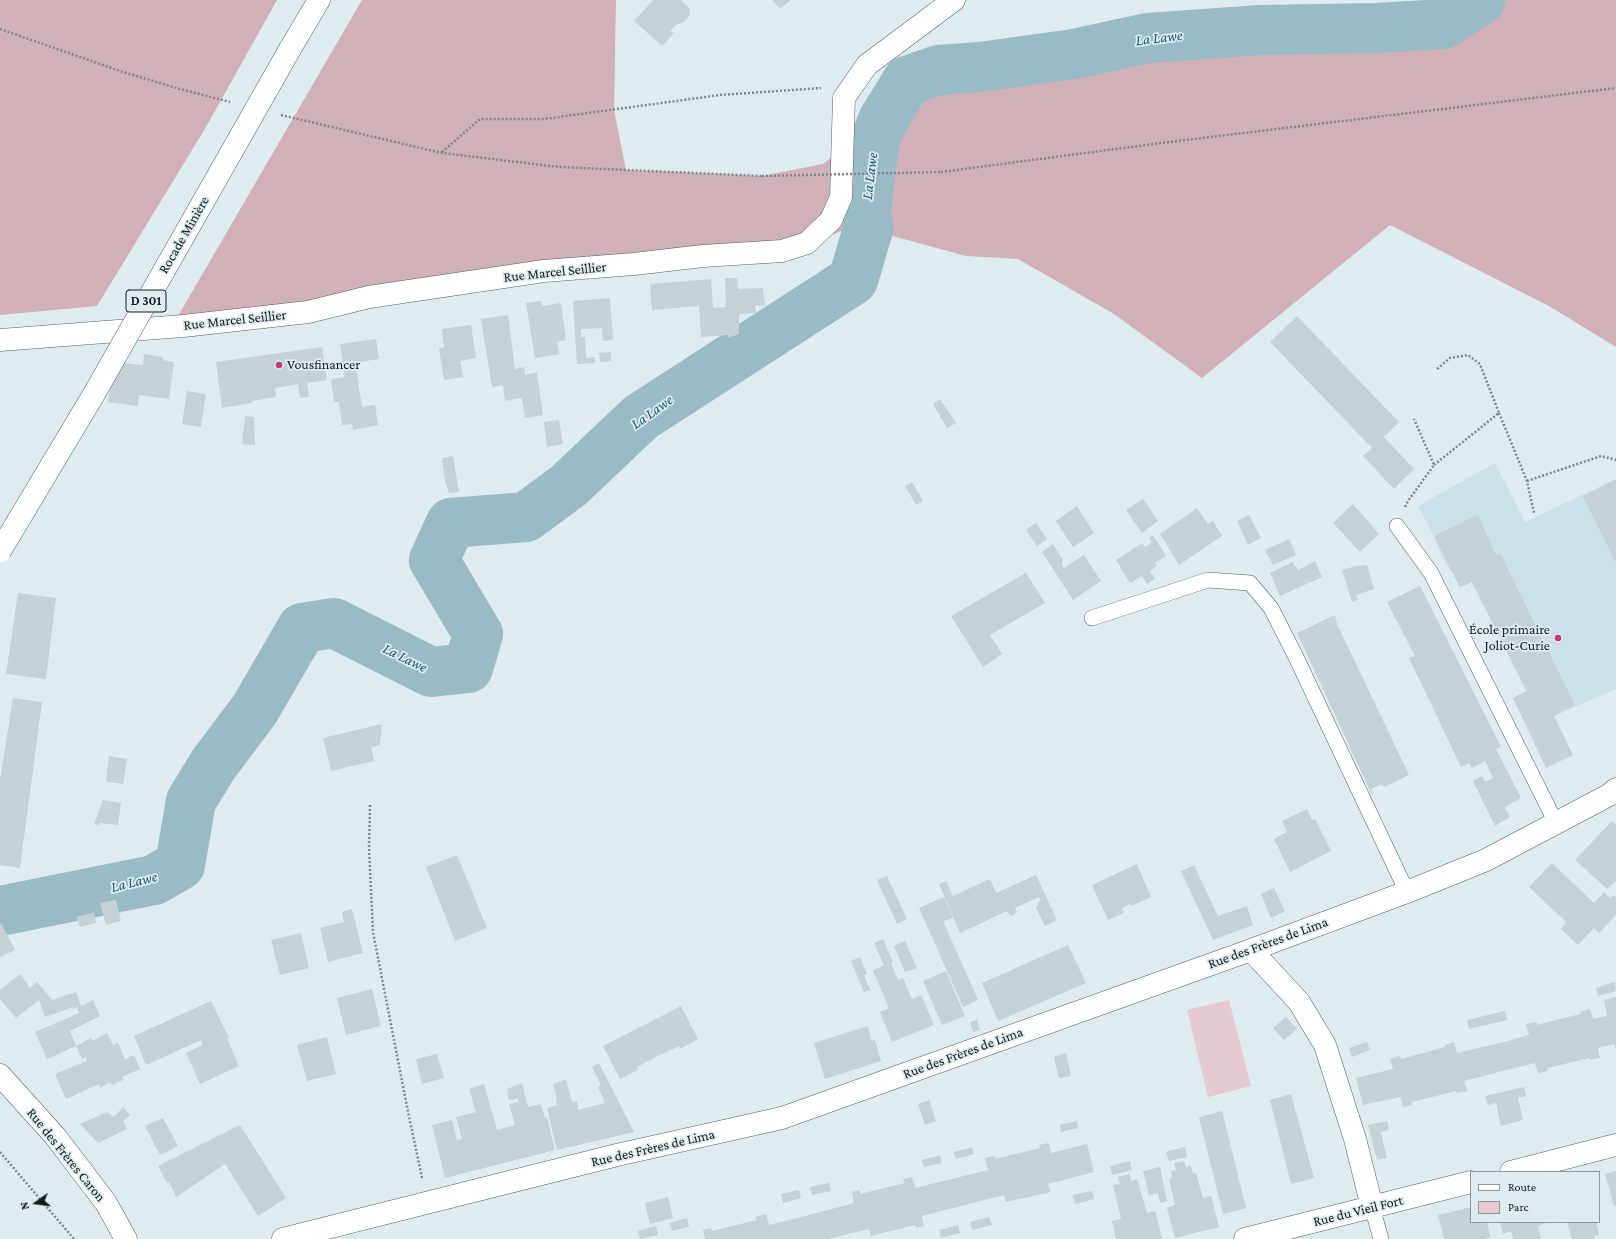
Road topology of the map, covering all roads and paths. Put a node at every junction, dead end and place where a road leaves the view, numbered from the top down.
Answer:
1 (319, 0) edge
2 (954, 0) edge
3 (0, 28) edge
4 (853, 84) junction
5 (1616, 88) edge
6 (232, 102) dead end
7 (276, 114) dead end
8 (442, 153) junction
9 (0, 340) edge
10 (1436, 370) dead end
11 (1499, 413) junction
12 (1414, 419) dead end
13 (1616, 460) edge
14 (1434, 465) junction
15 (1527, 480) junction
16 (1534, 513) dead end
17 (1397, 526) joint
18 (0, 552) edge
19 (1092, 618) dead end
20 (1616, 789) edge
21 (370, 805) dead end
22 (1556, 823) junction
23 (1407, 892) junction
24 (1251, 950) junction
25 (0, 1075) edge
26 (1616, 1145) edge
27 (0, 1152) edge
28 (1515, 1171) edge
29 (1470, 1182) edge
30 (431, 1203) junction
31 (1372, 1207) junction
32 (74, 1239) edge
33 (126, 1239) edge
34 (283, 1239) edge
35 (1245, 1239) edge
36 (1381, 1239) edge

1 - 18 main road, Rocade Minière / D 301, bridge
2 - 4 main road, Rue Marcel Seillier
3 - 6 path
4 - 8 path
4 - 9 main road, Rue Marcel Seillier
5 - 8 path, bridge
7 - 8 path
10 - 11 path
11 - 14 path
11 - 15 path
12 - 14 path
13 - 15 path
14 - 17 path
15 - 16 path
17 - 22 lane
19 - 23 lane
20 - 22 main road, Rue des Frères de Lima
21 - 30 path
22 - 23 main road, Rue des Frères de Lima
23 - 24 main road, Rue des Frères de Lima
24 - 30 main road, Rue des Frères de Lima
24 - 31 main road
25 - 33 main road, Rue des Frères Caron
26 - 28 main road
27 - 32 path
29 - 31 main road, Rue du Vieil Fort
30 - 34 main road, Rue des Frères de Lima
31 - 35 main road, Rue du Vieil Fort
31 - 36 lane

